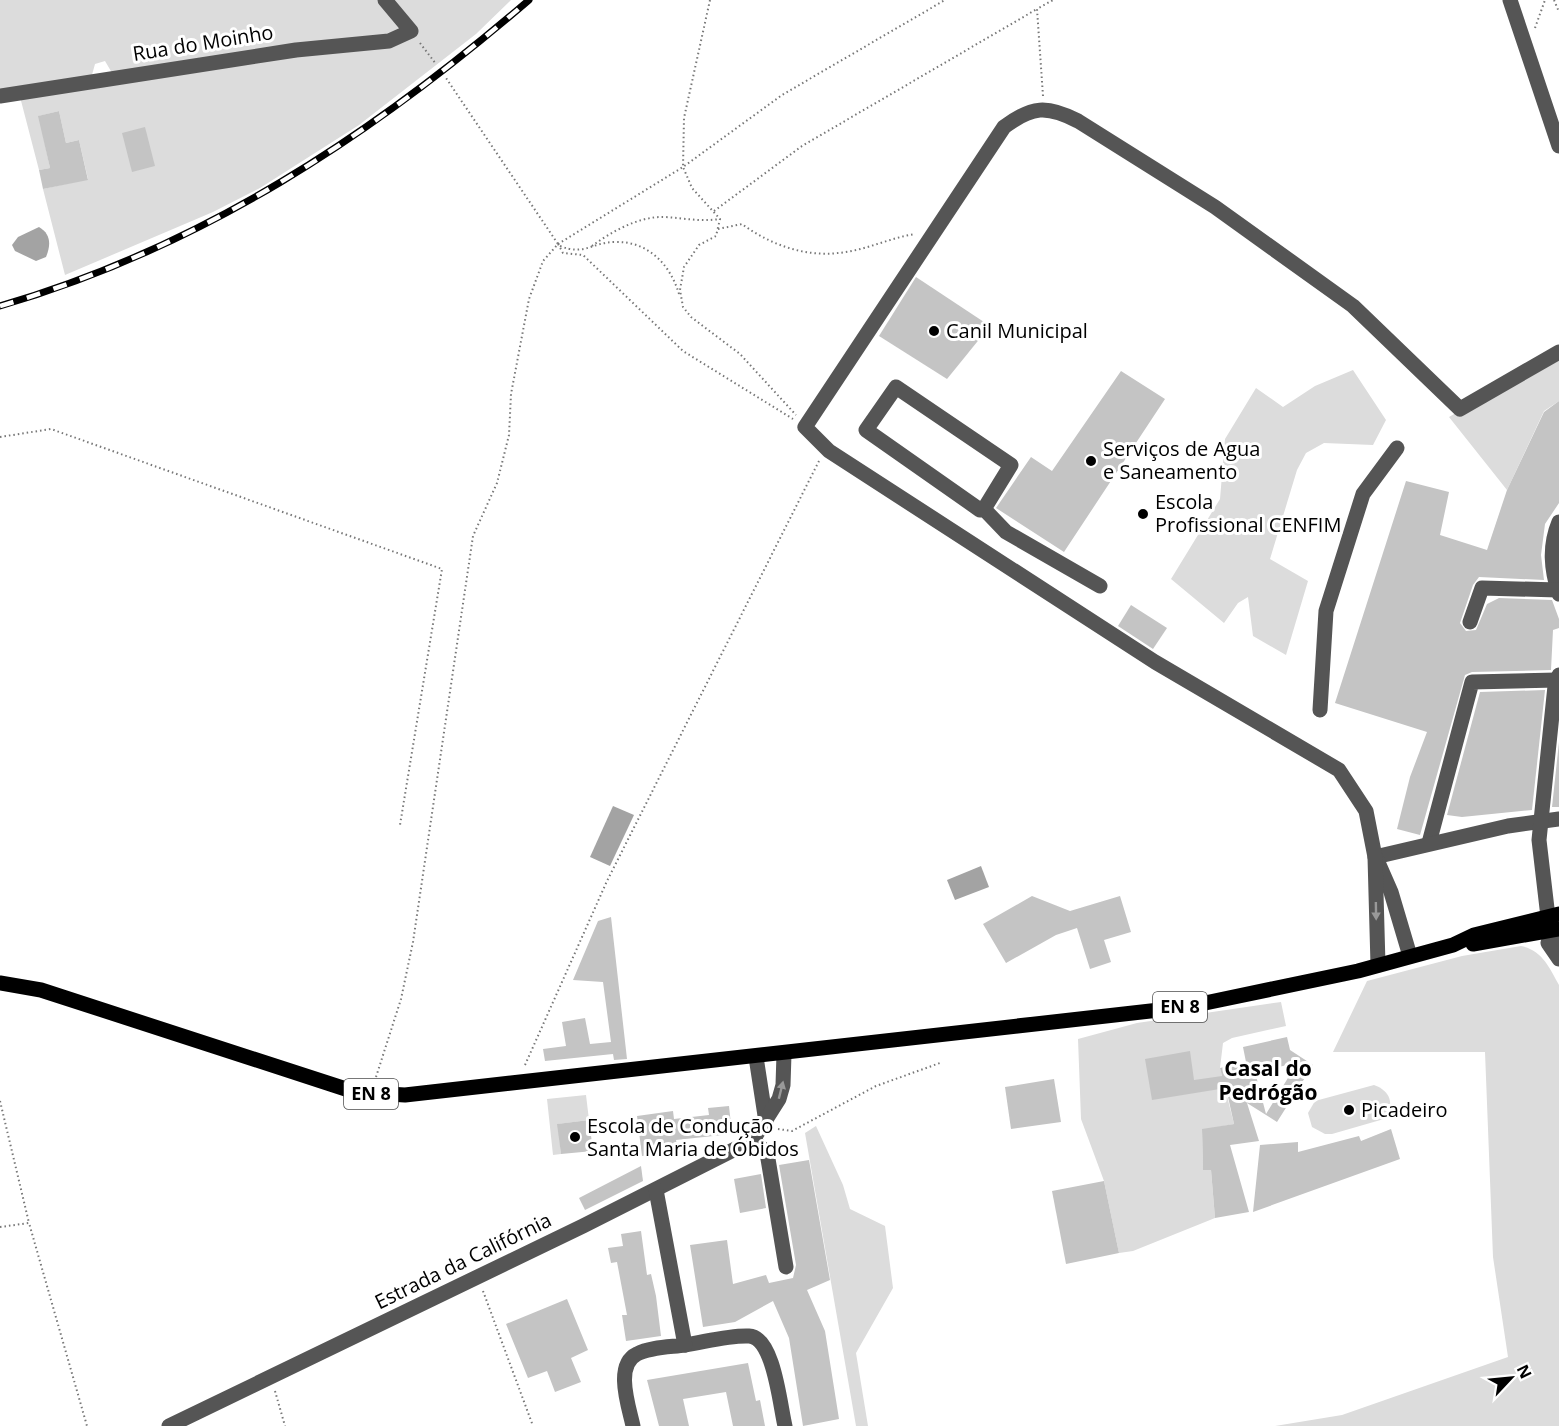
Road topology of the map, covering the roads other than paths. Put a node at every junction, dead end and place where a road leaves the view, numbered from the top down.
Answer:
1 (386, 0) edge
2 (1510, 0) edge
3 (0, 96) edge
4 (1559, 146) edge
5 (1559, 352) edge
6 (1397, 448) dead end
7 (980, 510) dead end
8 (1559, 522) edge
9 (1100, 586) dead end
10 (1558, 592) edge
11 (1470, 622) dead end
12 (1558, 678) edge
13 (1320, 710) dead end
14 (1559, 819) edge
15 (1542, 821) junction
16 (1429, 843) junction
17 (1375, 857) junction
18 (1554, 923) edge
19 (1410, 956) junction
20 (1378, 966) junction
21 (0, 984) edge
22 (784, 1054) junction
23 (756, 1057) junction
24 (760, 1130) junction
25 (656, 1190) junction
26 (786, 1267) dead end
27 (685, 1345) junction
28 (169, 1426) edge
29 (633, 1426) edge
30 (785, 1426) edge

1 - 3 street, Rua do Moinho
2 - 4 street
5 - 17 street
6 - 13 street
7 - 9 street
8 - 10 street
10 - 11 street
12 - 15 street
12 - 16 street
14 - 15 street
15 - 16 street
15 - 18 street
16 - 17 street
17 - 19 street
17 -> 20 street
18 - 19 main road, EN 8
19 - 20 main road, EN 8
20 - 22 main road, EN 8
21 - 23 main road, EN 8
22 - 23 main road, EN 8
24 -> 22 street
23 - 24 street
24 - 25 street, Estrada da Califórnia
24 - 26 street
25 - 27 street
25 - 28 street, Estrada da Califórnia
27 - 29 street
27 - 30 street

